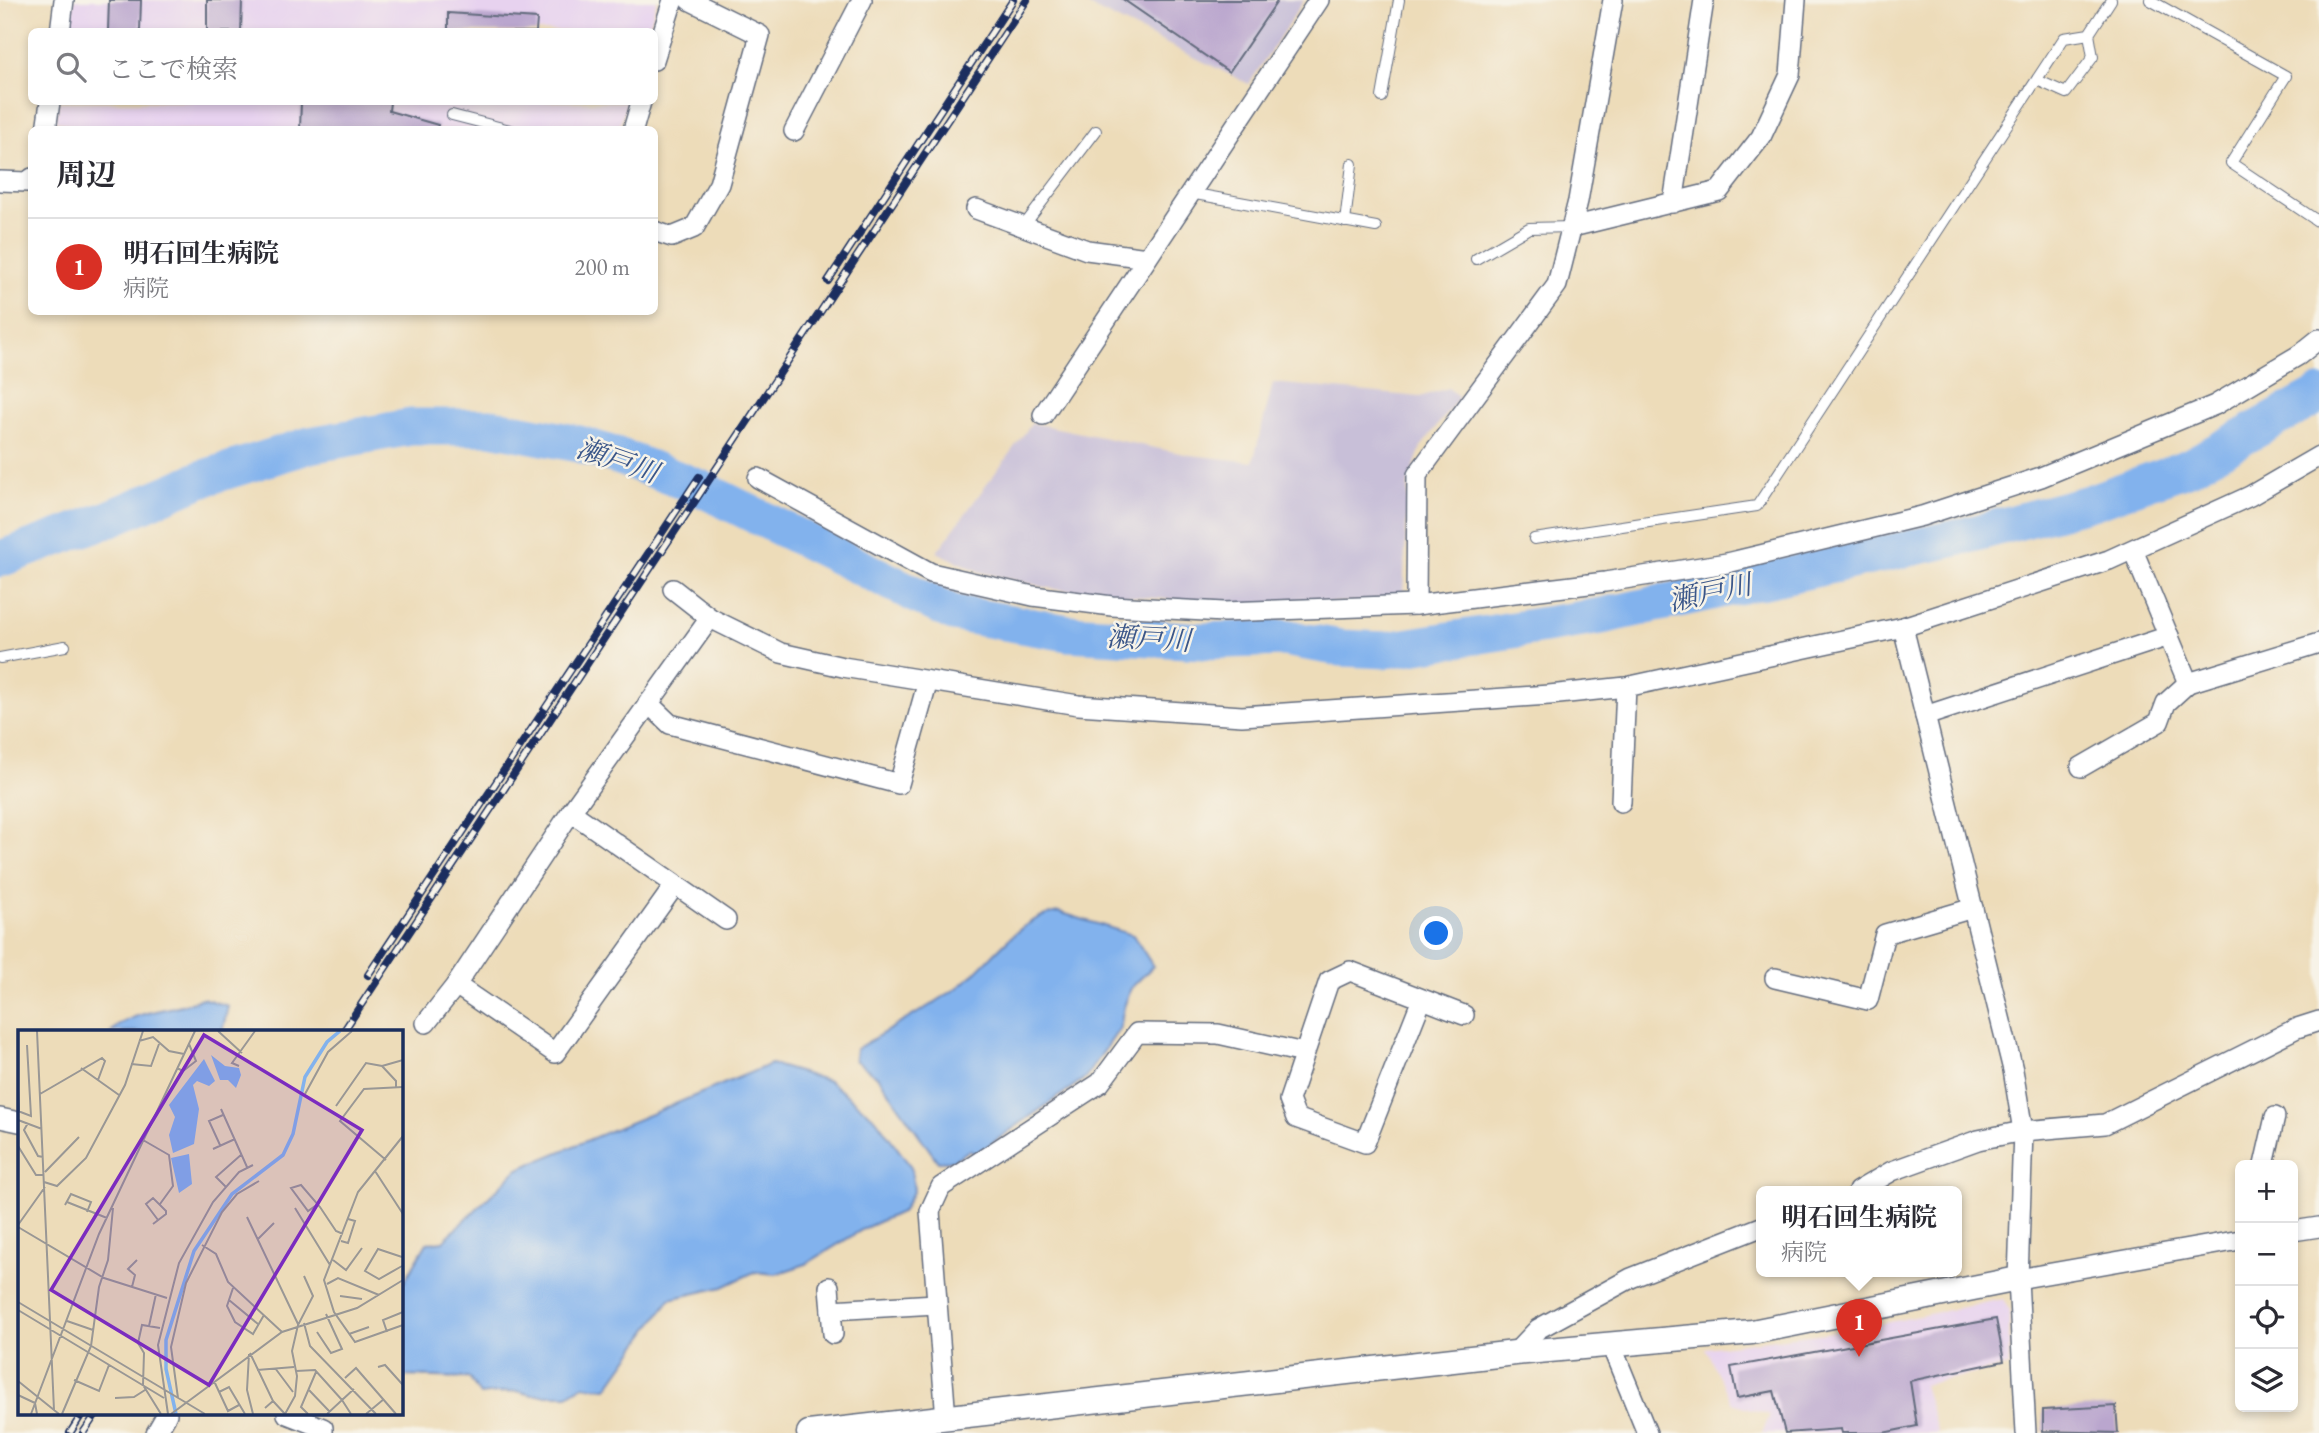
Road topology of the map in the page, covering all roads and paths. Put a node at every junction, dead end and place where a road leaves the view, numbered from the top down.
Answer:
1 (64, 0) edge
2 (673, 0) edge
3 (689, 0) edge
4 (862, 0) edge
5 (1319, 0) edge
6 (1399, 0) edge
7 (1613, 0) edge
8 (1704, 0) edge
9 (1796, 0) edge
10 (2111, 0) edge
11 (2150, 0) edge
12 (60, 28) edge
13 (2089, 34) junction
14 (658, 47) edge
15 (2037, 80) junction
16 (1382, 97) dead end
17 (50, 105) edge
18 (640, 105) edge
19 (452, 115) dead end
20 (47, 126) edge
21 (495, 126) edge
22 (634, 126) edge
23 (794, 131) dead end
24 (1096, 131) dead end
25 (1352, 164) dead end
26 (0, 181) edge
27 (28, 182) edge
28 (1190, 193) junction
29 (1673, 203) junction
30 (976, 209) dead end
31 (1345, 222) junction
32 (2319, 222) edge
33 (1023, 227) junction
34 (1376, 227) dead end
35 (1572, 227) junction
36 (658, 232) edge
37 (1147, 258) junction
38 (1476, 259) dead end
39 (2319, 339) edge
40 (1043, 415) dead end
41 (2319, 456) edge
42 (758, 478) dead end
43 (1534, 539) dead end
44 (2133, 550) junction
45 (673, 589) dead end
46 (1416, 605) junction
47 (710, 618) junction
48 (1903, 627) junction
49 (2169, 636) junction
50 (2319, 643) edge
51 (65, 646) dead end
52 (0, 658) edge
53 (928, 681) junction
54 (2189, 683) junction
55 (1626, 687) junction
56 (648, 704) junction
57 (1925, 716) junction
58 (2081, 766) dead end
59 (1621, 802) dead end
60 (571, 812) junction
61 (675, 885) junction
62 (1973, 908) junction
63 (726, 920) dead end
64 (1775, 978) dead end
65 (456, 985) junction
66 (1422, 999) junction
67 (1464, 1015) dead end
68 (2319, 1021) edge
69 (426, 1023) dead end
70 (1304, 1053) junction
71 (2275, 1117) dead end
72 (0, 1118) edge
73 (18, 1122) edge
74 (2023, 1130) junction
75 (2265, 1160) edge
76 (1866, 1186) edge
77 (2319, 1227) edge
78 (1756, 1229) edge
79 (2298, 1230) edge
80 (2235, 1241) edge
81 (2018, 1279) junction
82 (829, 1287) dead end
83 (936, 1304) junction
84 (831, 1310) junction
85 (833, 1334) dead end
86 (1611, 1345) junction
87 (1515, 1353) junction
88 (166, 1416) edge
89 (292, 1416) edge
90 (946, 1419) junction
91 (156, 1433) edge
92 (323, 1433) edge
93 (809, 1433) edge
94 (1647, 1433) edge
95 (2026, 1433) edge

1 - 12 street
2 - 14 street
3 - 36 street
4 - 23 street
5 - 28 street
6 - 16 lane
7 - 35 street
8 - 29 street
9 - 29 street
10 - 13 lane
11 - 32 lane
13 - 15 lane
13 - 15 lane
15 - 43 lane
17 - 20 street
18 - 22 street
19 - 21 lane
24 - 33 lane
25 - 31 lane
26 - 27 street
28 - 31 lane
28 - 37 street
29 - 35 street
30 - 33 street
31 - 34 lane
33 - 37 street
35 - 38 lane
35 - 46 street
37 - 40 street
39 - 46 street
41 - 44 street
42 - 46 street
44 - 48 street
44 - 49 street
45 - 47 street
47 - 53 street
47 - 56 street
48 - 55 street
48 - 57 street
49 - 54 street
49 - 57 street
50 - 54 street
51 - 52 lane
53 - 55 street
53 - 56 street
54 - 58 street
55 - 59 street
56 - 60 street
57 - 62 street
60 - 61 street
60 - 65 street
61 - 63 street
61 - 65 street
62 - 64 street
62 - 74 street
65 - 69 street
66 - 67 street
66 - 70 street
66 - 70 street
68 - 74 street
70 - 83 street
71 - 75 street
72 - 73 street
74 - 76 street
74 - 81 street
77 - 79 street
78 - 87 street
80 - 81 street
81 - 86 street
81 - 95 street
82 - 84 street
83 - 84 street
83 - 90 street
84 - 85 street
86 - 87 street
86 - 94 street
87 - 90 street
88 - 91 street
89 - 92 street
90 - 93 street

